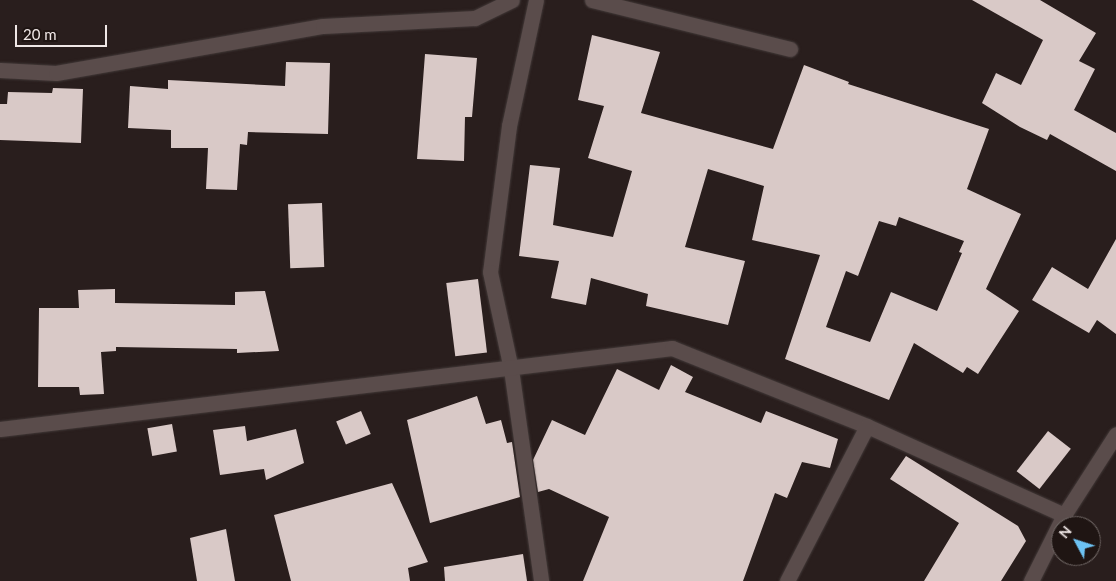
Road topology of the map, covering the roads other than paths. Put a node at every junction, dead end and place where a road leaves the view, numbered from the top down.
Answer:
1 (512, 0) edge
2 (536, 0) edge
3 (592, 0) edge
4 (790, 49) dead end
5 (0, 70) edge
6 (511, 369) junction
7 (867, 426) junction
8 (0, 429) edge
9 (1116, 434) edge
10 (1064, 515) junction
11 (540, 581) edge
12 (787, 581) edge
13 (1031, 581) edge

1 - 5 street
2 - 6 street
3 - 4 street
6 - 7 street
6 - 8 street
6 - 11 street
7 - 10 street
7 - 12 street
9 - 10 street
10 - 13 street

